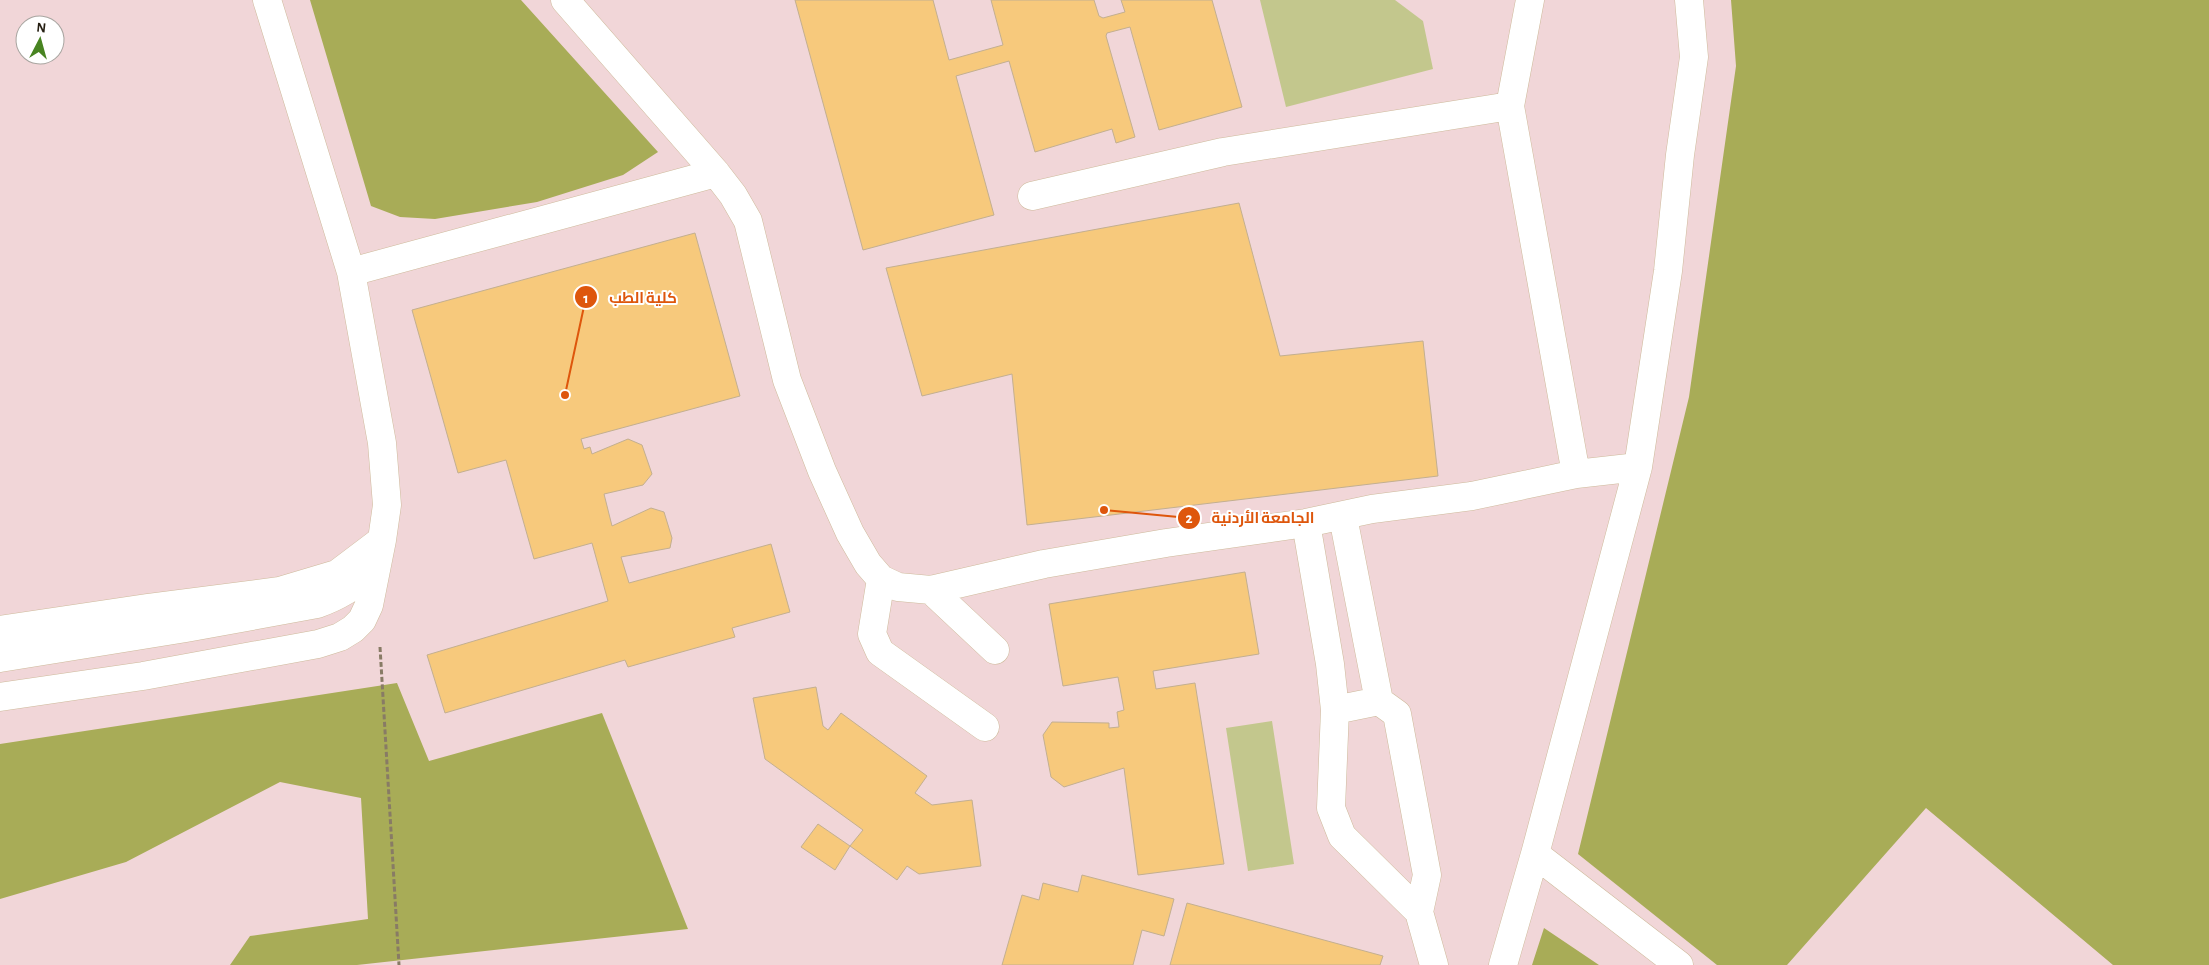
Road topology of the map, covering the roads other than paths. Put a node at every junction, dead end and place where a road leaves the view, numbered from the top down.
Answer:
1 (267, 0) edge
2 (565, 0) edge
3 (1530, 0) edge
4 (1689, 0) edge
5 (1510, 106) junction
6 (716, 172) junction
7 (1032, 196) dead end
8 (351, 272) junction
9 (1638, 467) junction
10 (1576, 474) junction
11 (1343, 517) junction
12 (1306, 524) junction
13 (382, 540) junction
14 (375, 569) junction
15 (881, 579) junction
16 (931, 590) junction
17 (0, 630) edge
18 (995, 650) dead end
19 (0, 658) edge
20 (0, 696) edge
21 (1379, 701) junction
22 (1335, 710) junction
23 (985, 727) dead end
24 (1536, 854) junction
25 (1418, 912) junction
26 (1434, 965) edge
27 (1502, 965) edge
28 (1679, 965) edge

1 - 8 street
2 - 6 street
3 - 5 street
4 - 9 street
5 - 7 street
5 - 10 street
6 - 8 street
6 - 15 street
8 - 13 street
9 - 10 street
9 - 24 street
10 - 11 street
11 - 12 street
11 - 21 street
12 - 16 street
12 - 22 street
13 - 14 street
13 - 17 street
14 - 19 street
14 - 20 street
15 - 16 street
15 - 23 street
16 - 18 street
21 - 22 street
21 - 25 street
22 - 25 street
24 - 27 street
24 - 28 street
25 - 26 street

